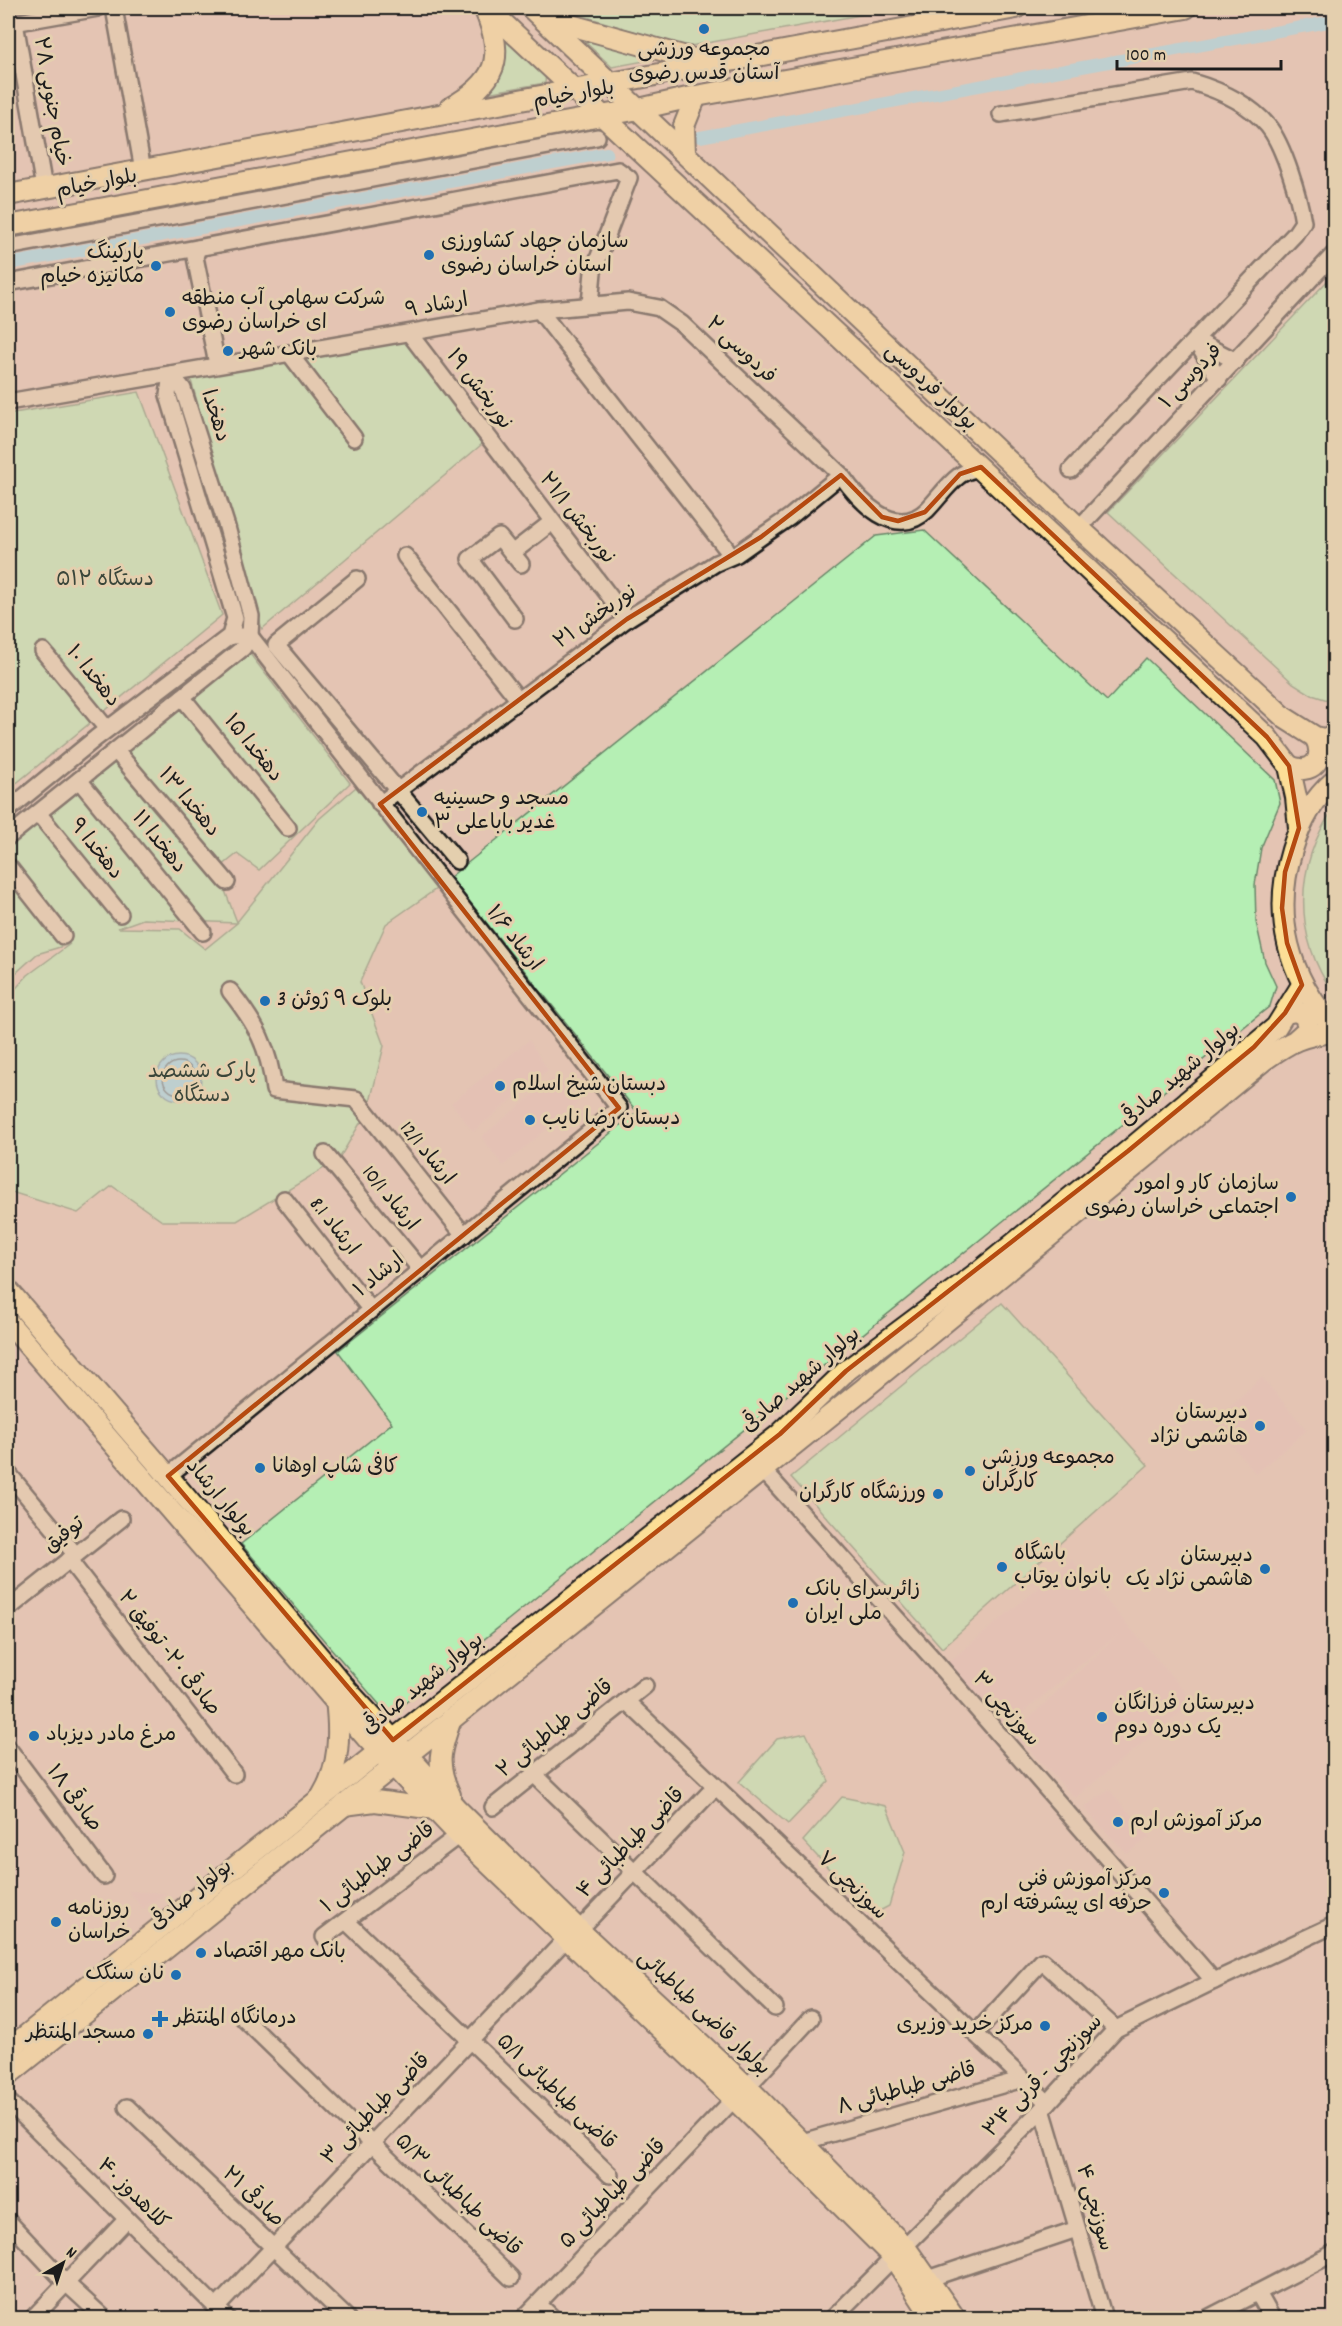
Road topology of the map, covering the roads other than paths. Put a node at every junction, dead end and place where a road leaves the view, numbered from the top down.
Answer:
1 (98, 8) edge
2 (114, 8) edge
3 (485, 8) edge
4 (1016, 8) edge
5 (1185, 8) edge
6 (537, 12) edge
7 (11, 23) edge
8 (713, 64) junction
9 (611, 83) junction
10 (574, 89) junction
11 (696, 96) junction
12 (639, 109) junction
13 (1001, 114) dead end
14 (433, 116) junction
15 (601, 116) junction
16 (597, 137) dead end
17 (685, 153) junction
18 (143, 170) junction
19 (44, 188) junction
20 (8, 195) edge
21 (8, 226) edge
22 (8, 247) edge
23 (198, 248) junction
24 (1335, 255) edge
25 (8, 283) edge
26 (591, 304) junction
27 (539, 310) junction
28 (409, 333) junction
29 (1195, 340) junction
30 (289, 353) junction
31 (1236, 361) junction
32 (217, 364) junction
33 (171, 374) junction
34 (1219, 379) junction
35 (8, 402) edge
36 (354, 438) dead end
37 (963, 451) junction
38 (981, 467) junction
39 (1071, 470) dead end
40 (514, 472) joint
41 (841, 475) junction
42 (552, 522) junction
43 (1079, 528) junction
44 (726, 548) dead end
45 (405, 556) dead end
46 (357, 579) dead end
47 (515, 619) dead end
48 (627, 619) junction
49 (230, 636) junction
50 (250, 636) junction
51 (43, 651) dead end
52 (182, 697) junction
53 (518, 699) junction
54 (107, 729) junction
55 (1315, 737) junction
56 (1335, 741) edge
57 (117, 751) junction
58 (1289, 766) junction
59 (79, 780) junction
60 (1335, 781) edge
61 (397, 790) junction
62 (377, 800) junction
63 (8, 810) edge
64 (38, 813) junction
65 (288, 828) dead end
66 (1299, 828) junction
67 (8, 837) edge
68 (457, 861) dead end
69 (8, 866) edge
70 (227, 882) dead end
71 (120, 914) dead end
72 (203, 932) dead end
73 (63, 936) dead end
74 (1302, 985) junction
75 (230, 991) dead end
76 (1286, 1013) junction
77 (1335, 1027) edge
78 (1335, 1032) edge
79 (1297, 1039) junction
80 (619, 1108) joint
81 (325, 1154) dead end
82 (284, 1199) dead end
83 (464, 1234) junction
84 (421, 1270) junction
85 (8, 1290) edge
86 (371, 1310) junction
87 (8, 1322) edge
88 (846, 1371) junction
89 (862, 1390) junction
90 (762, 1469) junction
91 (8, 1473) edge
92 (168, 1476) junction
93 (121, 1519) dead end
94 (72, 1557) junction
95 (8, 1609) edge
96 (645, 1686) dead end
97 (336, 1700) junction
98 (626, 1701) junction
99 (451, 1719) junction
100 (8, 1748) edge
101 (393, 1753) junction
102 (534, 1773) junction
103 (234, 1774) dead end
104 (715, 1787) junction
105 (319, 1801) junction
106 (344, 1805) junction
107 (493, 1807) dead end
108 (435, 1809) junction
109 (456, 1809) junction
110 (459, 1834) junction
111 (634, 1871) junction
112 (104, 1876) dead end
113 (346, 1921) junction
114 (1335, 1925) edge
115 (572, 1935) junction
116 (324, 1937) dead end
117 (1214, 1981) junction
118 (775, 2008) dead end
119 (811, 2018) dead end
120 (244, 2019) dead end
121 (1116, 2030) junction
122 (975, 2034) junction
123 (471, 2042) junction
124 (8, 2050) edge
125 (8, 2075) edge
126 (1023, 2079) junction
127 (740, 2093) junction
128 (8, 2101) edge
129 (1045, 2106) junction
130 (127, 2107) dead end
131 (802, 2142) junction
132 (373, 2144) junction
133 (610, 2175) dead end
134 (127, 2219) junction
135 (8, 2221) edge
136 (1077, 2229) junction
137 (274, 2248) junction
138 (900, 2252) junction
139 (1335, 2253) edge
140 (511, 2278) dead end
141 (928, 2279) junction
142 (66, 2283) junction
143 (1258, 2293) junction
144 (538, 2304) junction
145 (222, 2313) edge
146 (33, 2319) edge
147 (104, 2319) edge
148 (347, 2319) edge
149 (524, 2319) edge
150 (553, 2319) edge
151 (833, 2319) edge
152 (933, 2319) edge
153 (955, 2319) edge
154 (1104, 2319) edge
155 (1208, 2319) edge
156 (1272, 2319) edge

1 - 7 street
2 - 18 street
3 - 10 main road, بولوار فردوسی
3 - 14 main road
4 - 8 main road, بلوار خیام
5 - 11 main road, بلوار خیام
6 - 8 main road
6 - 9 main road, بولوار فردوسی
7 - 19 street, خیام جنوبی ۲۸
8 - 9 main road, بلوار خیام
9 - 10 main road, بلوار خیام
9 - 12 main road, بولوار فردوسی
10 - 14 main road, بلوار خیام
10 - 15 main road, بولوار فردوسی
11 - 12 main road, بلوار خیام
11 - 17 main road
12 - 15 main road, بلوار خیام
12 - 17 main road, بولوار فردوسی
13 - 29 street
14 - 18 main road, بلوار خیام
15 - 21 main road, بلوار خیام
15 - 37 main road, بولوار فردوسی
16 - 22 street
17 - 43 main road, بولوار فردوسی
18 - 19 main road, بلوار خیام
19 - 20 main road, بلوار خیام
23 - 25 street
23 - 26 street
23 - 32 street
24 - 31 street, فردوسی ۱
26 - 27 street, ارشاد ۹
26 - 41 street, فردوسی ۲
27 - 28 street, ارشاد ۹
27 - 44 street
28 - 30 street, ارشاد ۹
28 - 40 street, نوربخش ۱۹
29 - 31 street
29 - 34 street
29 - 39 street
30 - 32 street, ارشاد ۹
30 - 36 street
31 - 34 street, فردوسی ۱
32 - 33 street, ارشاد ۹
33 - 35 street, ارشاد ۹
33 - 49 street, دهخدا
33 - 50 street, دهخدا
34 - 43 street, فردوسی ۱
37 - 38 main road, بولوار فردوسی
37 - 41 street, فردوسی ۲
38 - 41 street, فردوسی ۲
38 - 58 main road, بولوار فردوسی
40 - 42 street, نوربخش ۲۱/۱
41 - 48 street, نوربخش ۲۱
42 - 47 street
42 - 48 street, نوربخش ۲۱/۱
43 - 55 main road, بولوار فردوسی
45 - 53 street
46 - 61 street
48 - 53 street, نوربخش ۲۱
49 - 50 street
49 - 54 street
50 - 52 street
50 - 62 street, ارشاد ۱/۶
51 - 54 street, دهخدا ۱۰
52 - 57 street
52 - 65 street, دهخدا ۱۵
53 - 61 street, نوربخش ۲۱
54 - 63 street
55 - 56 main road, بولوار فردوسی
55 - 58 main road
57 - 59 street
57 - 70 street, دهخدا ۱۳
58 - 66 main road, بولوار فردوسی
59 - 64 street
59 - 72 street, دهخدا ۱۱
60 - 66 main road
61 - 62 street, نوربخش ۲۱
61 - 68 street
62 - 80 street, ارشاد ۱/۶
64 - 67 street
64 - 71 street, دهخدا ۹
66 - 74 main road
69 - 73 street
74 - 76 main road, بولوار شهید صادقی
74 - 77 main road
75 - 83 street, ارشاد 12/1
76 - 79 main road
76 - 88 main road, بولوار شهید صادقی
78 - 79 main road, بولوار شهید صادقی
79 - 89 main road, بولوار شهید صادقی
80 - 83 street, ارشاد ۱
81 - 84 street, ارشاد 10/1
82 - 86 street, ارشاد 8.1
83 - 84 street, ارشاد ۱
84 - 86 street, ارشاد ۱
85 - 92 main road, بولوار ارشاد
86 - 92 street, ارشاد ۱
87 - 97 main road, بولوار ارشاد
88 - 89 main road
88 - 101 main road, بولوار شهید صادقی
89 - 90 main road, بولوار شهید صادقی
90 - 99 main road, بولوار شهید صادقی
90 - 117 street, سوزنچی ۳
91 - 94 street, صادقی ۲۰- توفیق ۲
92 - 101 main road, بولوار ارشاد
93 - 94 street, توفیق
94 - 95 street, توفیق
94 - 103 street, صادقی ۲۰- توفیق ۲
96 - 98 street, قاضی طباطبائی ۲
97 - 101 main road, بولوار ارشاد
97 - 105 main road
98 - 102 street, قاضی طباطبائی ۲
98 - 104 street, سوزنچی ۷
99 - 101 main road, بولوار شهید صادقی
99 - 109 main road
100 - 112 street, صادقی ۱۸
101 - 105 main road, بولوار شهید صادقی
101 - 106 main road, بولوار صادقی
101 - 108 main road, بولوار قاضی طباطبائی
101 - 109 main road, بولوار قاضی طباطبائی
102 - 107 street, قاضی طباطبائی ۲
102 - 111 street
104 - 111 street, قاضی طباطبائی ۴
104 - 122 street, سوزنچی ۷
105 - 124 main road, بولوار صادقی
106 - 108 main road
106 - 125 main road, بولوار صادقی
108 - 110 main road, بولوار قاضی طباطبائی
109 - 115 main road, بولوار قاضی طباطبائی
110 - 113 street, قاضی طباطبائی ۱
110 - 115 main road, بولوار قاضی طباطبائی
111 - 115 street, قاضی طباطبائی ۴
111 - 118 street
113 - 116 street, قاضی طباطبائی ۱
113 - 123 street, قاضی طباطبائی ۵/۱
114 - 117 street, سوزنچی - قرنی ۳۴
115 - 123 street, قاضی طباطبائی ۳
115 - 127 main road, بولوار قاضی طباطبائی
117 - 121 street, سوزنچی - قرنی ۳۴
119 - 127 street, قاضی طباطبائی ۵
120 - 132 street, قاضی طباطبائی ۵/۳
121 - 122 street
121 - 129 street, سوزنچی - قرنی ۳۴
122 - 126 street, سوزنچی ۷
123 - 132 street, قاضی طباطبائی ۳
123 - 133 street, قاضی طباطبائی ۵/۱
126 - 129 street, سوزنچی ۷
126 - 131 street, قاضی طباطبائی ۸
127 - 131 main road, بولوار قاضی طباطبائی
127 - 138 main road, بولوار قاضی طباطبائی
127 - 144 street, قاضی طباطبائی ۵
128 - 134 street, کلاهدوز ۴۰
129 - 136 street, سوزنچی ۴
129 - 138 street, سوزنچی - قرنی ۳۴
130 - 137 street, صادقی ۲۱
131 - 138 main road, بولوار قاضی طباطبائی
132 - 137 street, قاضی طباطبائی ۳
132 - 140 street, قاضی طباطبائی ۵/۳
134 - 142 street
134 - 145 street, کلاهدوز ۴۰
135 - 142 street
136 - 141 street
136 - 154 street, سوزنچی ۴
137 - 145 street, قاضی طباطبائی ۳
137 - 148 street, صادقی ۲۱
138 - 141 main road, بولوار قاضی طباطبائی
138 - 151 street, سوزنچی - قرنی ۳۴
138 - 152 main road, بولوار قاضی طباطبائی
139 - 143 street
141 - 153 main road, بولوار قاضی طباطبائی
142 - 146 street
142 - 147 street
143 - 155 street
143 - 156 street
144 - 149 street, قاضی طباطبائی ۵
144 - 150 street

